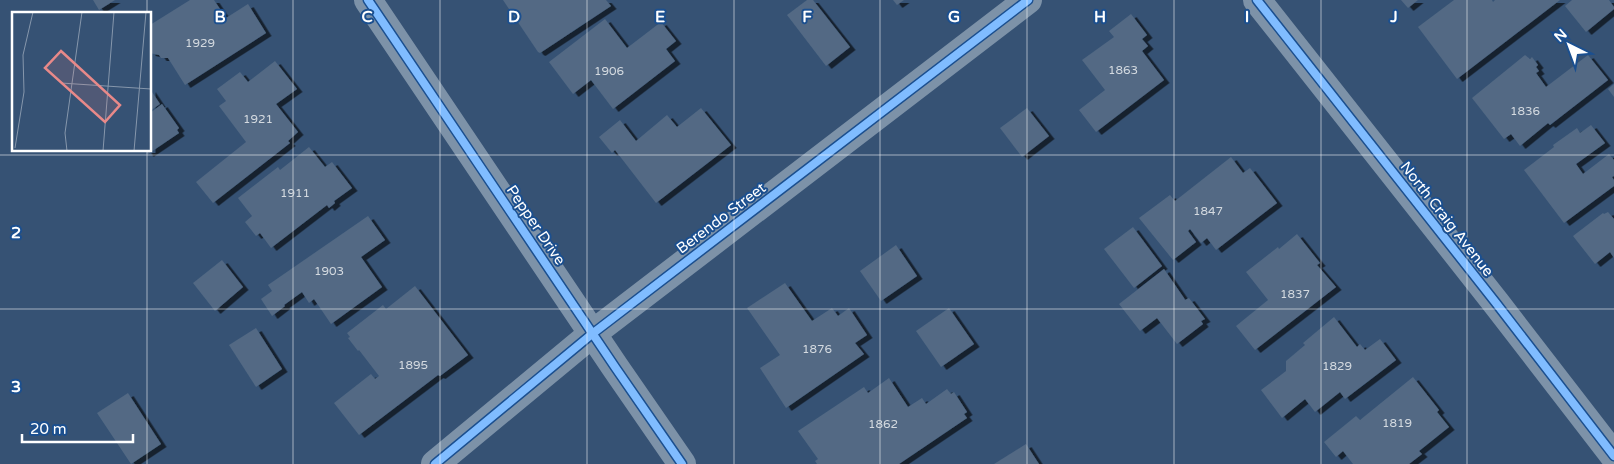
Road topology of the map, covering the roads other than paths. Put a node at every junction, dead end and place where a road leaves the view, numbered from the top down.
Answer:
1 (368, 0) edge
2 (1028, 0) edge
3 (1257, 0) edge
4 (592, 334) junction
5 (1614, 456) edge
6 (435, 464) edge
7 (682, 464) edge

1 - 4 street, Pepper Drive
2 - 4 street, Berendo Street
3 - 5 street, North Craig Avenue
4 - 6 street, Berendo Street
4 - 7 street, Pepper Drive

